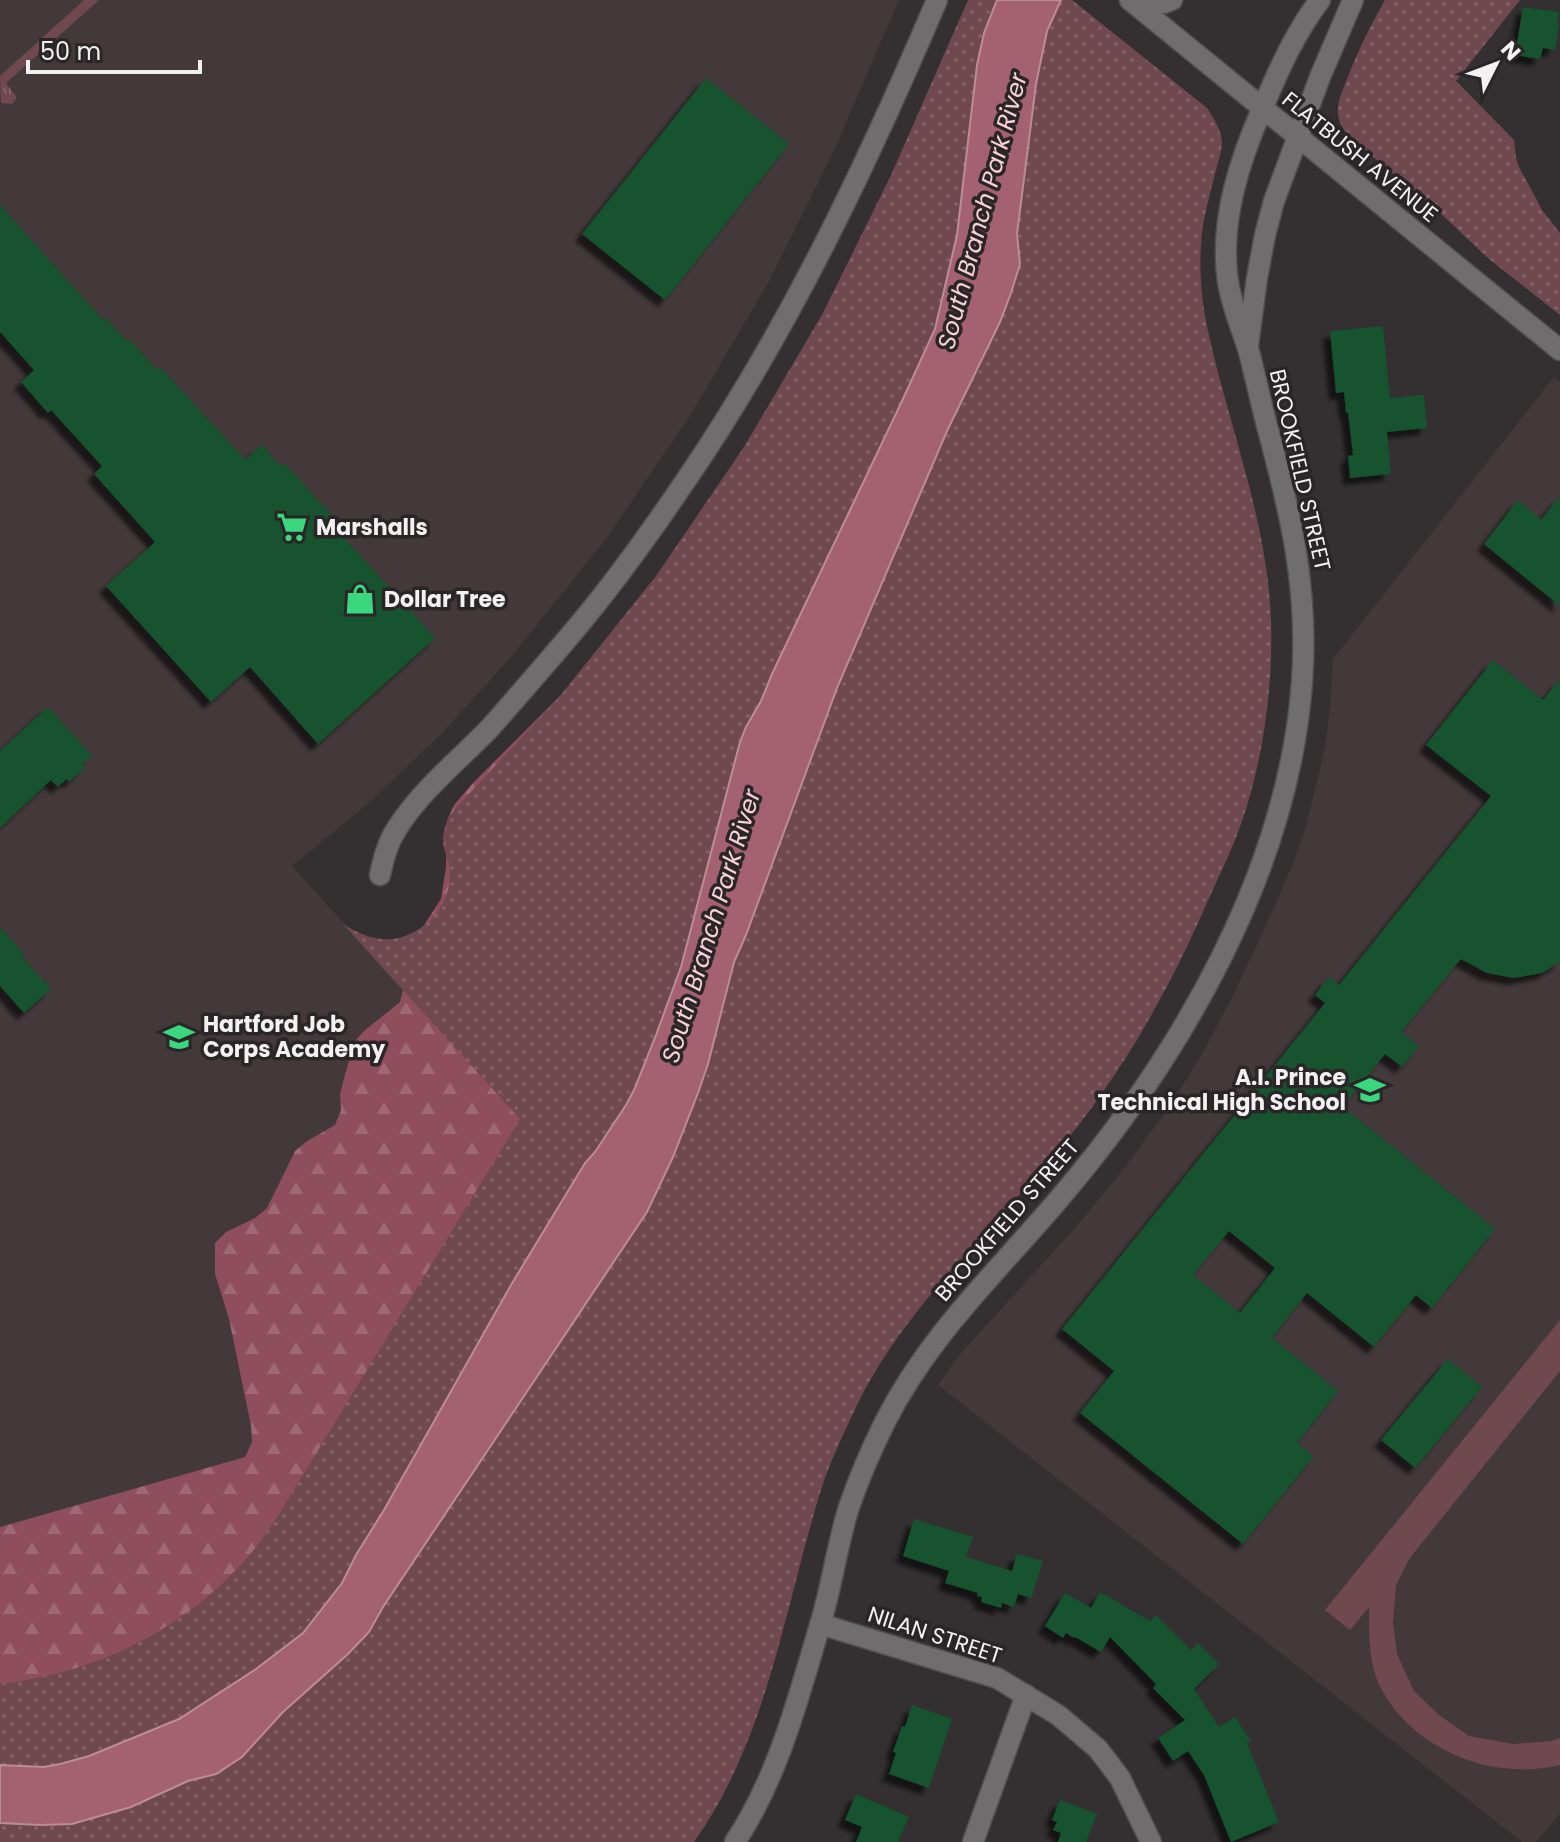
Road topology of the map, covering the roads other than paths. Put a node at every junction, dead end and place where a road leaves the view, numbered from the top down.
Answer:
1 (937, 0) edge
2 (1130, 0) edge
3 (1141, 0) edge
4 (1172, 0) edge
5 (1320, 0) edge
6 (1353, 0) edge
7 (1262, 108) junction
8 (1297, 136) junction
9 (1248, 349) junction
10 (1560, 350) edge
11 (380, 875) dead end
12 (820, 1624) junction
13 (1026, 1695) junction
14 (735, 1842) edge
15 (973, 1842) edge
16 (1151, 1842) edge

1 - 11 street
2 - 7 street, FLATBUSH AVENUE
3 - 4 street
5 - 7 street, BROOKFIELD STREET
6 - 8 street, BROOKFIELD STREET
7 - 8 street, FLATBUSH AVENUE
7 - 9 street, BROOKFIELD STREET
8 - 9 street, BROOKFIELD STREET
8 - 10 street, FLATBUSH AVENUE
9 - 12 street, BROOKFIELD STREET
12 - 13 street, NILAN STREET
12 - 14 street, BROOKFIELD STREET
13 - 15 street
13 - 16 street, NILAN STREET

